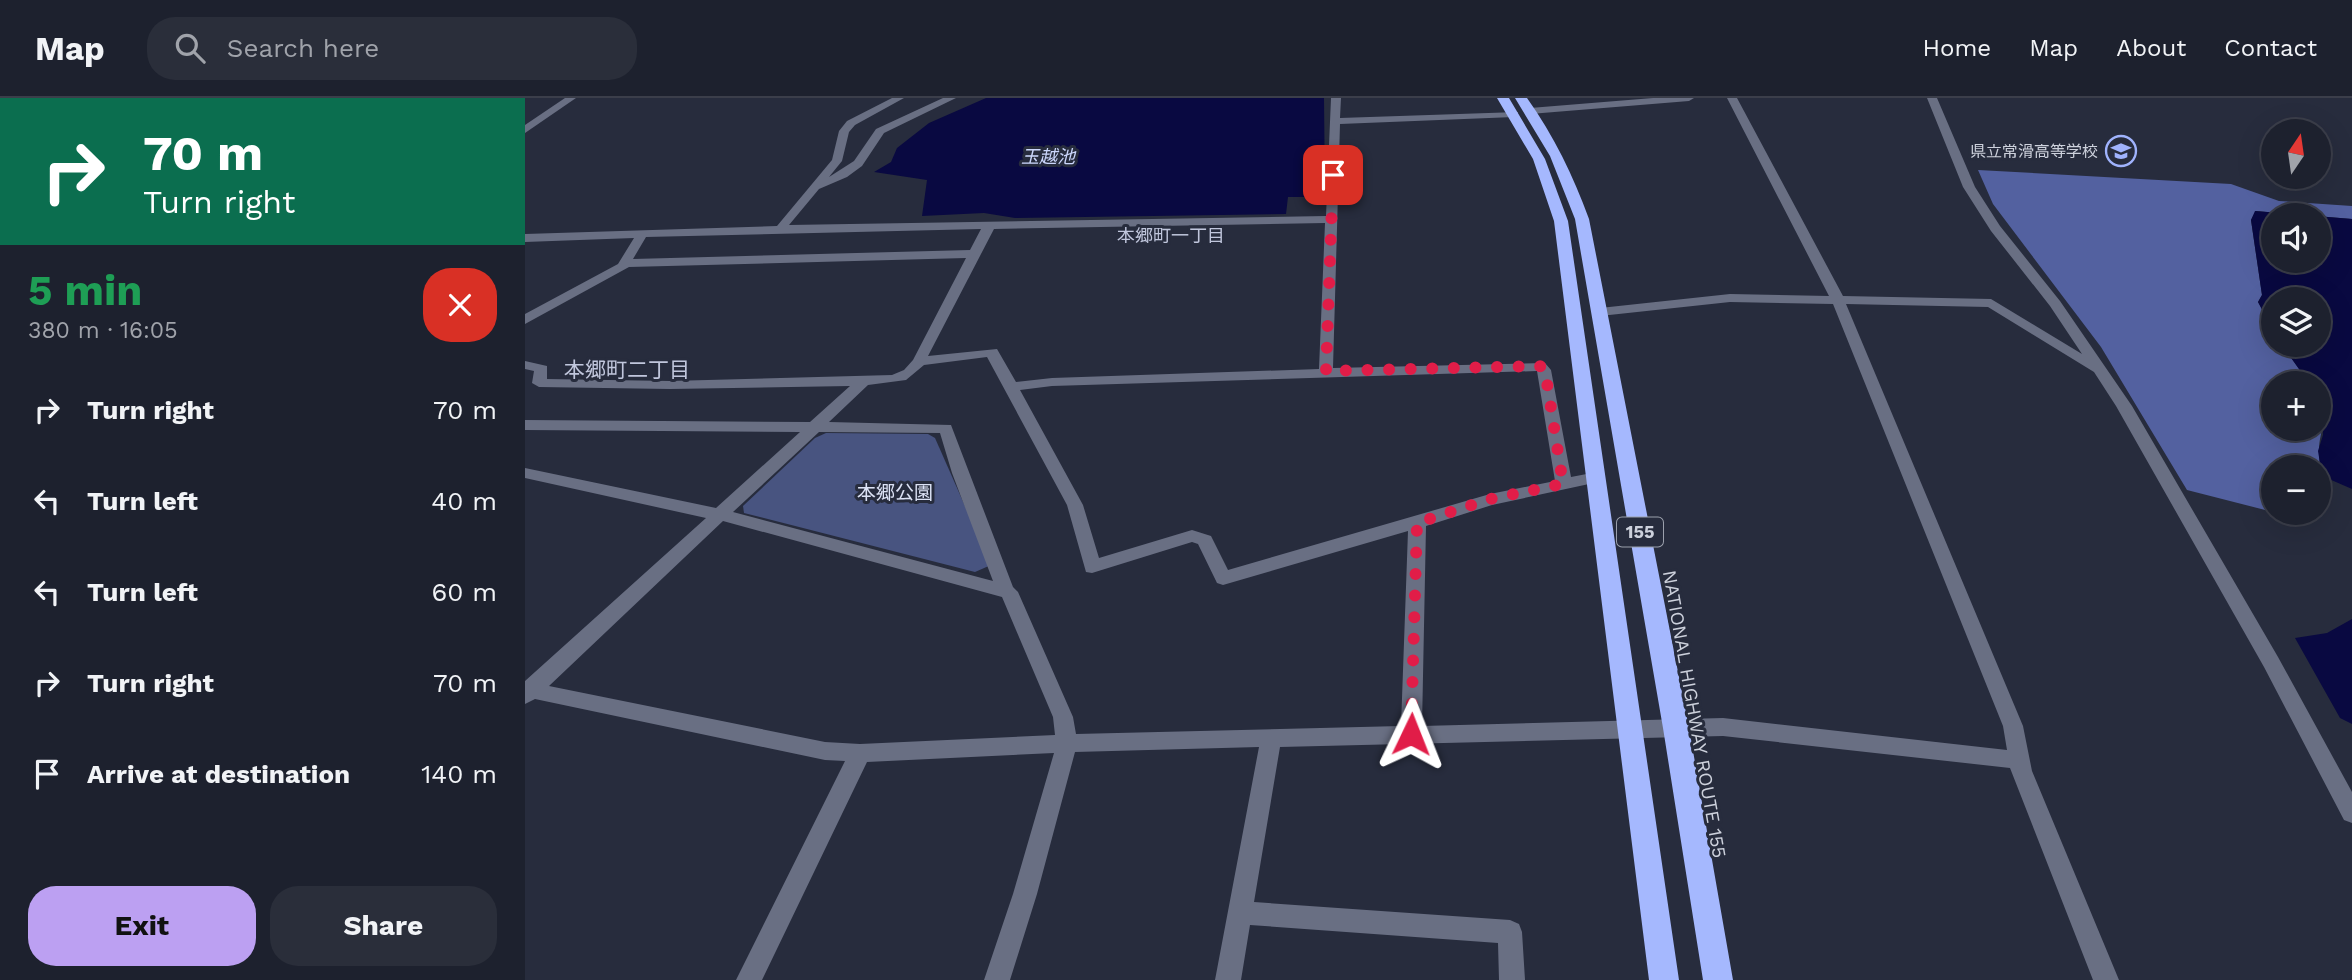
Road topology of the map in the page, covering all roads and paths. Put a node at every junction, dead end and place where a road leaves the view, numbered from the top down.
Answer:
1 (571, 98) edge
2 (899, 98) edge
3 (951, 98) edge
4 (1336, 98) edge
5 (1689, 98) edge
6 (1733, 98) edge
7 (1932, 98) edge
8 (1517, 105) edge
9 (1336, 121) junction
10 (525, 130) edge
11 (817, 187) junction
12 (1331, 219) junction
13 (989, 226) junction
14 (780, 229) junction
15 (642, 234) junction
16 (525, 238) edge
17 (974, 254) junction
18 (625, 263) junction
19 (1838, 300) junction
20 (1600, 312) junction
21 (525, 320) edge
22 (921, 361) junction
23 (525, 365) edge
24 (1326, 371) junction
25 (2103, 373) junction
26 (864, 382) junction
27 (1009, 387) junction
28 (525, 425) edge
29 (817, 428) junction
30 (525, 473) edge
31 (1597, 477) junction
32 (1563, 484) junction
33 (721, 515) junction
34 (1417, 523) junction
35 (1005, 589) junction
36 (527, 692) edge
37 (1676, 727) junction
38 (1629, 729) junction
39 (1411, 734) junction
40 (1271, 738) junction
41 (1067, 743) junction
42 (860, 753) junction
43 (2022, 770) junction
44 (2352, 813) edge
45 (1240, 913) junction
46 (749, 980) edge
47 (997, 980) edge
48 (1228, 980) edge
49 (1512, 980) edge
50 (1664, 980) edge
51 (1719, 980) edge
52 (2106, 980) edge

1 - 10 street
2 - 11 street
3 - 11 street
4 - 9 street
5 - 8 street
6 - 19 street
7 - 25 street
8 - 9 street
8 - 20 highway, NATIONAL HIGHWAY ROUTE 155 / 155
8 - 31 highway, 155
9 - 12 street
11 - 14 street
12 - 13 street
12 - 24 street
13 - 14 street
13 - 17 street
14 - 15 street
15 - 16 street
15 - 18 street
17 - 18 street
17 - 22 street
18 - 21 street
19 - 20 street
19 - 25 street
19 - 43 street
20 - 37 highway, NATIONAL HIGHWAY ROUTE 155 / 155
22 - 26 street
22 - 27 street
23 - 26 street
24 - 27 street
24 - 32 street
25 - 44 street
26 - 29 street
27 - 34 street
28 - 29 street
29 - 33 street
29 - 35 street
30 - 33 street
31 - 32 street
31 - 38 highway, 155
32 - 34 street
33 - 35 street
33 - 36 street
34 - 39 street
35 - 41 street
36 - 42 street
37 - 38 street
37 - 43 street
37 - 51 highway, NATIONAL HIGHWAY ROUTE 155 / 155
38 - 39 street
38 - 50 highway, 155
39 - 40 street
40 - 41 street
40 - 45 street
41 - 42 street
41 - 47 street
42 - 46 street
43 - 52 street
45 - 48 street
45 - 49 street

